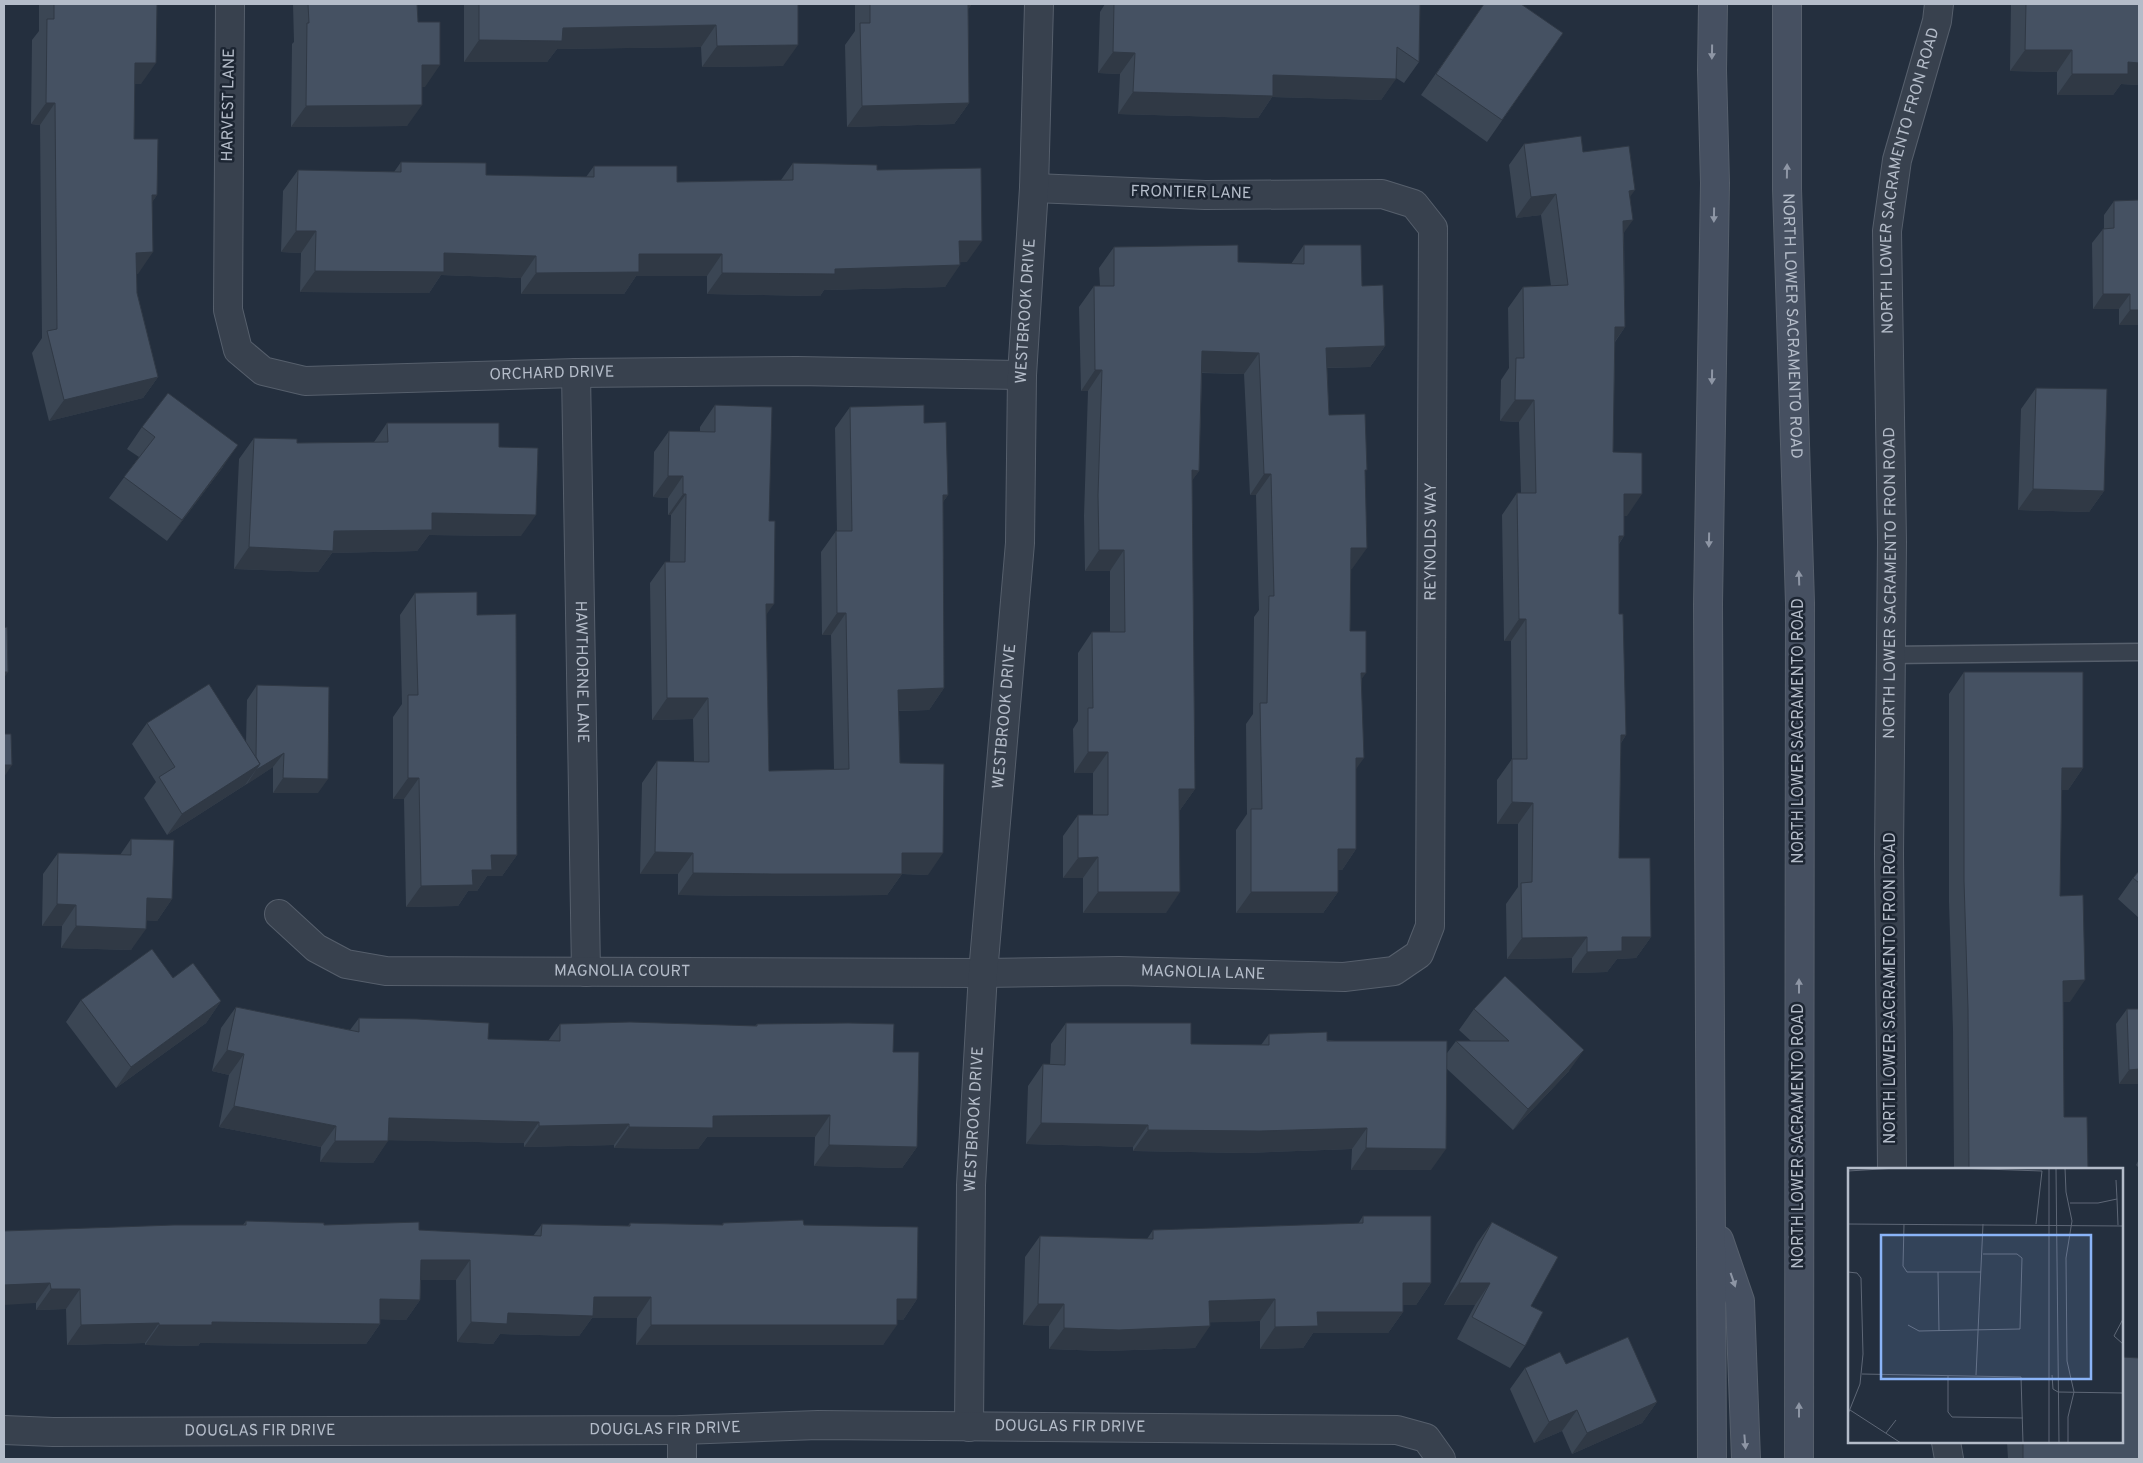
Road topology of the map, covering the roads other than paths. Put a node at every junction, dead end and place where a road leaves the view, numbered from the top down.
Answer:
1 (230, 4) edge
2 (1039, 4) edge
3 (1713, 4) edge
4 (1787, 4) edge
5 (1939, 4) edge
6 (1034, 188) junction
7 (1348, 194) joint
8 (228, 205) joint
9 (576, 373) junction
10 (1022, 375) junction
11 (2139, 652) edge
12 (1891, 655) junction
13 (279, 914) dead end
14 (1419, 954) joint
15 (586, 972) junction
16 (983, 973) junction
17 (1892, 1168) edge
18 (1712, 1218) junction
19 (969, 1427) junction
20 (4, 1430) edge
21 (682, 1430) junction
22 (1946, 1443) edge
23 (682, 1459) edge
24 (1441, 1459) edge
25 (1712, 1459) edge
26 (1746, 1459) edge
27 (1798, 1459) edge
28 (1949, 1459) edge

1 - 8 street, HARVEST LANE
2 - 6 street, WESTBROOK DRIVE
3 -> 18 main road
27 -> 4 main road, NORTH LOWER SACRAMENTO ROAD
5 - 12 street, NORTH LOWER SACRAMENTO FRON ROAD
6 - 7 street, FRONTIER LANE
6 - 10 street, WESTBROOK DRIVE
7 - 14 street, REYNOLDS WAY
8 - 9 street, ORCHARD DRIVE
9 - 10 street, ORCHARD DRIVE
9 - 15 street, HAWTHORNE LANE
10 - 16 street, WESTBROOK DRIVE
11 - 12 lane
12 - 17 street, NORTH LOWER SACRAMENTO FRON ROAD
13 - 15 street, MAGNOLIA COURT
14 - 16 street, MAGNOLIA LANE
15 - 16 street, MAGNOLIA COURT
16 - 19 street, WESTBROOK DRIVE
18 - 25 main road
18 -> 26 main road
19 - 21 street, DOUGLAS FIR DRIVE
19 - 24 street, DOUGLAS FIR DRIVE
20 - 21 street, DOUGLAS FIR DRIVE
21 - 23 street
22 - 28 street

